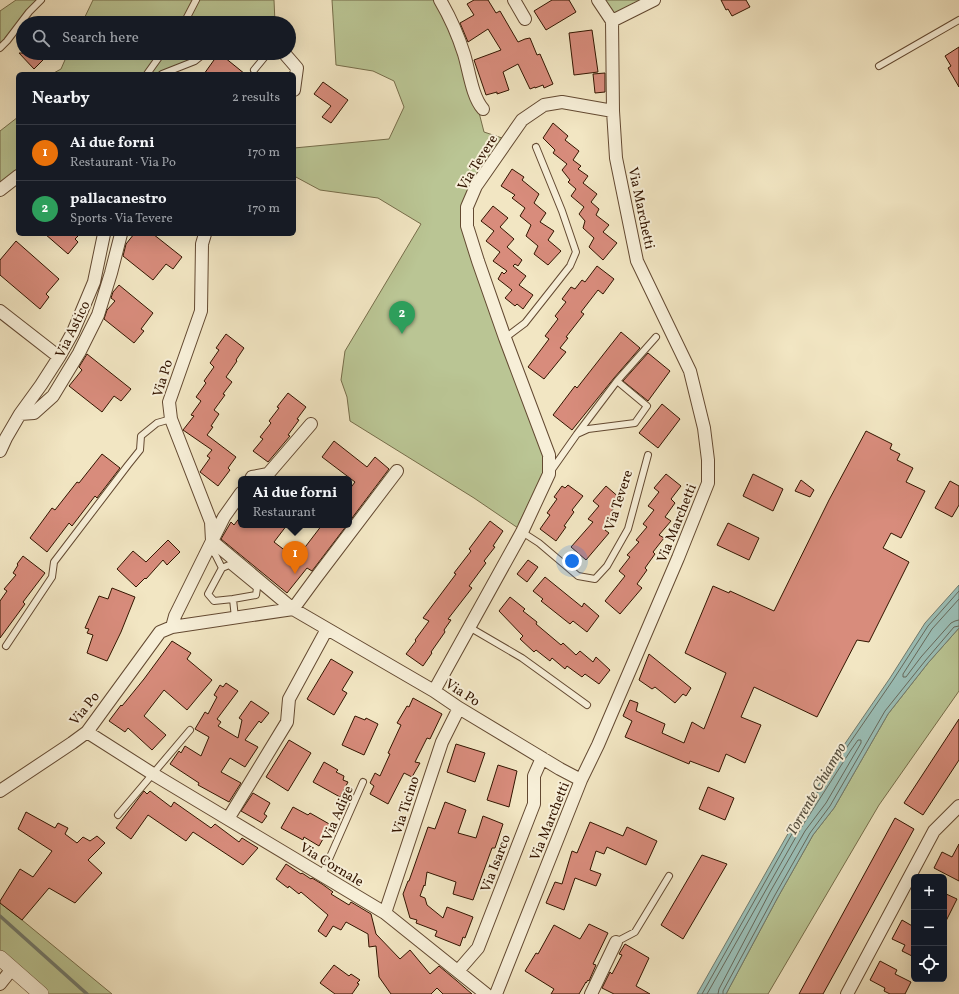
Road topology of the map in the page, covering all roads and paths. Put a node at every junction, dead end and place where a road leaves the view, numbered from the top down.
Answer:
1 (41, 0) edge
2 (196, 0) edge
3 (440, 0) edge
4 (514, 0) edge
5 (598, 0) edge
6 (654, 0) edge
7 (26, 16) edge
8 (188, 16) edge
9 (525, 19) dead end
10 (959, 20) edge
11 (612, 21) junction
12 (16, 29) edge
13 (0, 48) edge
14 (157, 60) edge
15 (196, 60) edge
16 (262, 60) edge
17 (290, 60) edge
18 (879, 66) dead end
19 (254, 70) dead end
20 (148, 72) edge
21 (167, 72) edge
22 (296, 75) edge
23 (483, 109) dead end
24 (612, 111) junction
25 (536, 148) dead end
26 (16, 178) edge
27 (0, 190) edge
28 (104, 236) edge
29 (121, 236) edge
30 (203, 239) edge
31 (0, 311) edge
32 (656, 337) dead end
33 (505, 338) junction
34 (59, 357) junction
35 (617, 381) junction
36 (20, 414) junction
37 (171, 419) junction
38 (311, 424) dead end
39 (577, 434) junction
40 (0, 451) edge
41 (648, 455) dead end
42 (396, 471) dead end
43 (549, 474) junction
44 (257, 476) edge
45 (238, 497) edge
46 (522, 532) junction
47 (210, 545) junction
48 (222, 568) junction
49 (233, 599) junction
50 (293, 609) junction
51 (235, 618) junction
52 (172, 627) junction
53 (469, 627) junction
54 (327, 629) junction
55 (6, 646) dead end
56 (434, 691) junction
57 (587, 705) dead end
58 (459, 708) junction
59 (190, 730) dead end
60 (87, 732) junction
61 (542, 758) junction
62 (153, 774) junction
63 (581, 780) junction
64 (363, 782) dead end
65 (0, 791) edge
66 (959, 806) edge
67 (118, 815) dead end
68 (228, 819) junction
69 (322, 875) junction
70 (669, 876) dead end
71 (385, 913) junction
72 (616, 942) joint
73 (0, 958) edge
74 (12, 968) junction
75 (458, 971) junction
76 (0, 984) edge
77 (41, 994) edge
78 (486, 994) edge
79 (496, 994) edge
80 (591, 994) edge
81 (847, 994) edge

1 - 7 lane
2 - 8 lane
3 - 23 street
4 - 9 street
5 - 11 street
6 - 11 street
10 - 18 lane
11 - 24 street, Via Marchetti
12 - 13 lane
14 - 20 lane
15 - 21 lane
16 - 19 lane
17 - 22 street
24 - 33 street, Via Tevere
24 - 63 street, Via Marchetti
25 - 33 lane
26 - 27 street
28 - 34 street
29 - 36 street, Via Astico
30 - 37 street, Via Po
31 - 34 street
32 - 35 lane, Via Tevere
33 - 43 street, Via Tevere
34 - 36 street
35 - 39 lane, Via Tevere
35 - 39 lane
36 - 40 street
37 - 47 street, Via Po
37 - 55 lane
38 - 44 street
39 - 43 lane, Via Tevere
41 - 46 lane, Via Tevere
42 - 50 street
43 - 46 street, Via Tevere
45 - 47 street
46 - 53 street, Via Tevere
47 - 48 lane
47 - 50 street, Via Po
47 - 52 street
48 - 49 lane
48 - 49 lane
49 - 51 lane
50 - 51 street, Via Po
50 - 54 street, Via Po
51 - 52 street, Via Po
52 - 60 street, Via Po
53 - 56 street, Via Tevere
53 - 57 lane
54 - 56 street, Via Po
54 - 68 street
56 - 58 street, Via Po
58 - 61 street, Via Po
58 - 71 street, Via Ticino
59 - 62 lane
60 - 62 street, Via Cornale
60 - 65 street, Via Po
61 - 63 street, Via Po
61 - 75 street, Via Isarco
62 - 67 lane
62 - 68 street, Via Cornale
63 - 79 street, Via Marchetti
64 - 69 lane, Via Adige
66 - 81 street
68 - 69 street, Via Cornale
69 - 71 street, Via Cornale
70 - 72 lane
71 - 75 street, Via Cornale
72 - 80 street
73 - 74 street
74 - 76 street
74 - 77 street
75 - 78 street, Via Cornale

